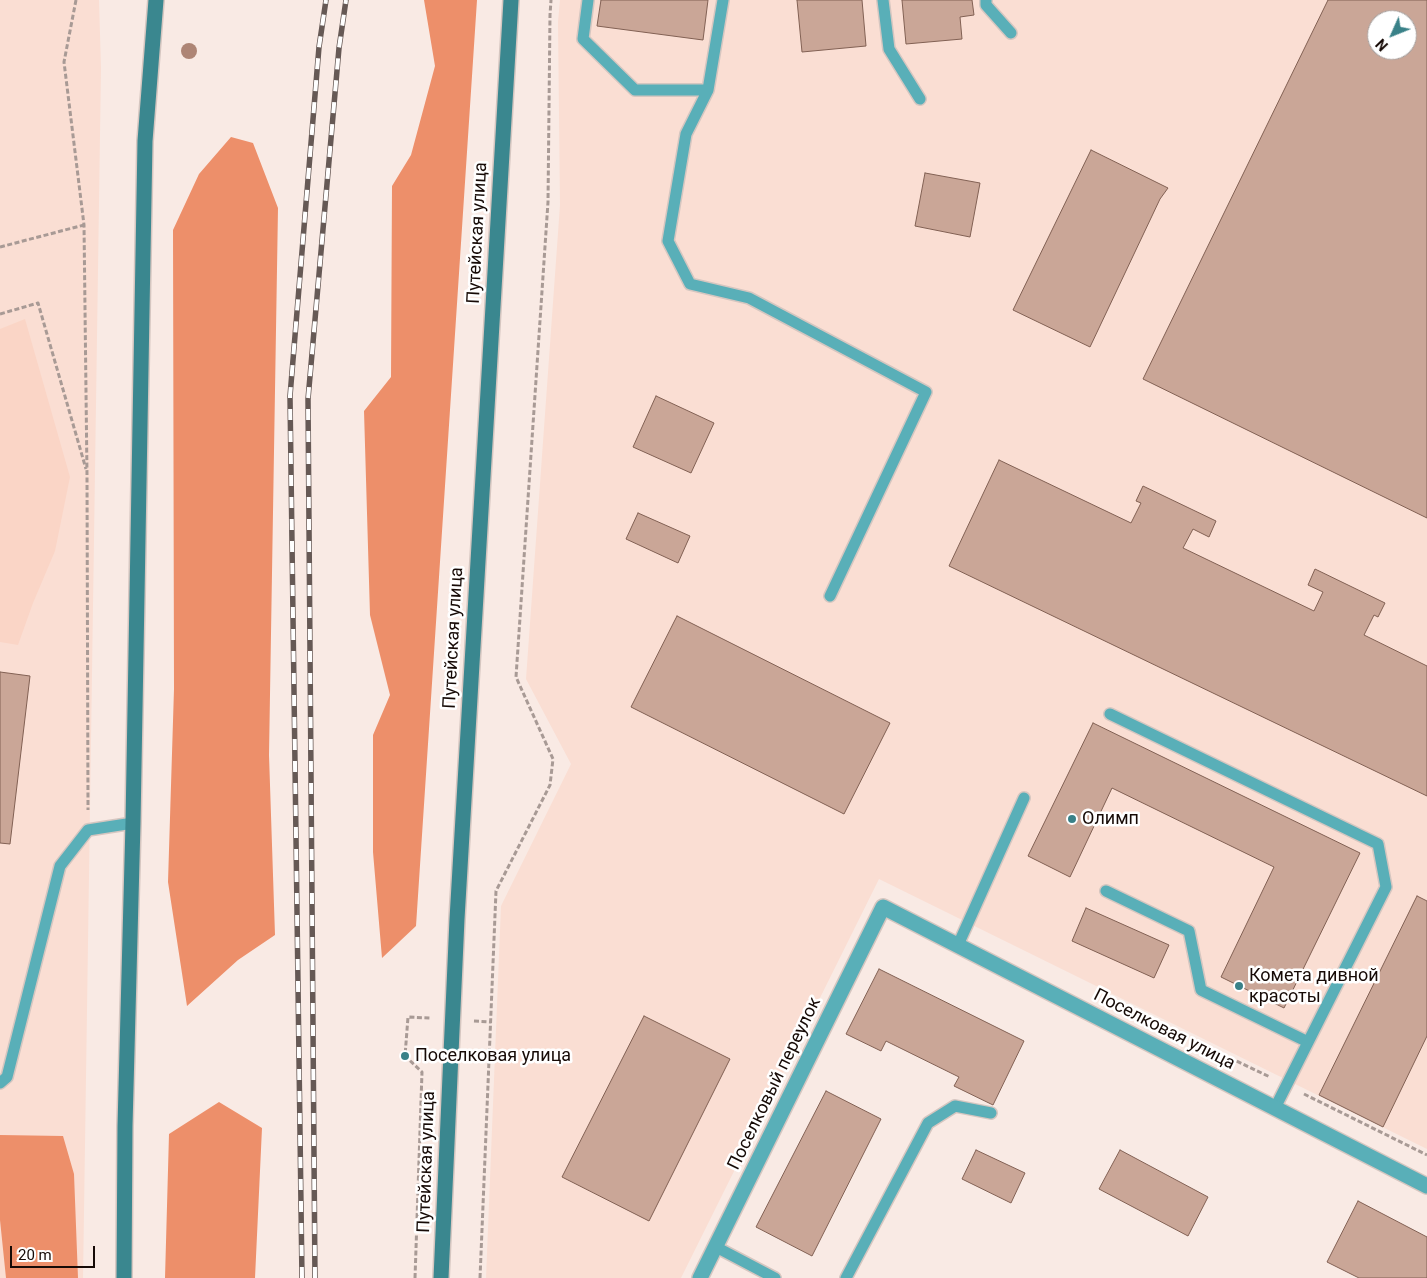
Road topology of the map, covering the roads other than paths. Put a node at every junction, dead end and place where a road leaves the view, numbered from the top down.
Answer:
1 (156, 0) edge
2 (511, 0) edge
3 (588, 0) edge
4 (723, 0) edge
5 (884, 0) edge
6 (986, 0) edge
7 (1011, 33) dead end
8 (708, 90) junction
9 (920, 98) dead end
10 (830, 596) dead end
11 (1110, 714) dead end
12 (1024, 798) dead end
13 (133, 823) junction
14 (1106, 892) dead end
15 (884, 907) joint
16 (958, 945) junction
17 (1308, 1042) junction
18 (0, 1083) edge
19 (1275, 1108) junction
20 (991, 1113) dead end
21 (1427, 1186) edge
22 (716, 1247) junction
23 (124, 1278) edge
24 (441, 1278) edge
25 (700, 1278) edge
26 (775, 1278) edge
27 (846, 1278) edge

1 - 13 main road
2 - 24 main road, Путейская улица
3 - 8 lane
4 - 8 lane
5 - 9 lane
6 - 7 lane
8 - 10 lane
11 - 17 lane
12 - 16 lane
13 - 18 lane
13 - 23 main road
14 - 17 lane
15 - 16 street, Поселковая улица
15 - 22 street, Поселковый переулок
16 - 19 street, Поселковая улица
17 - 19 lane
19 - 21 street, Поселковая улица
20 - 27 lane
22 - 25 street, Поселковый переулок
22 - 26 lane

